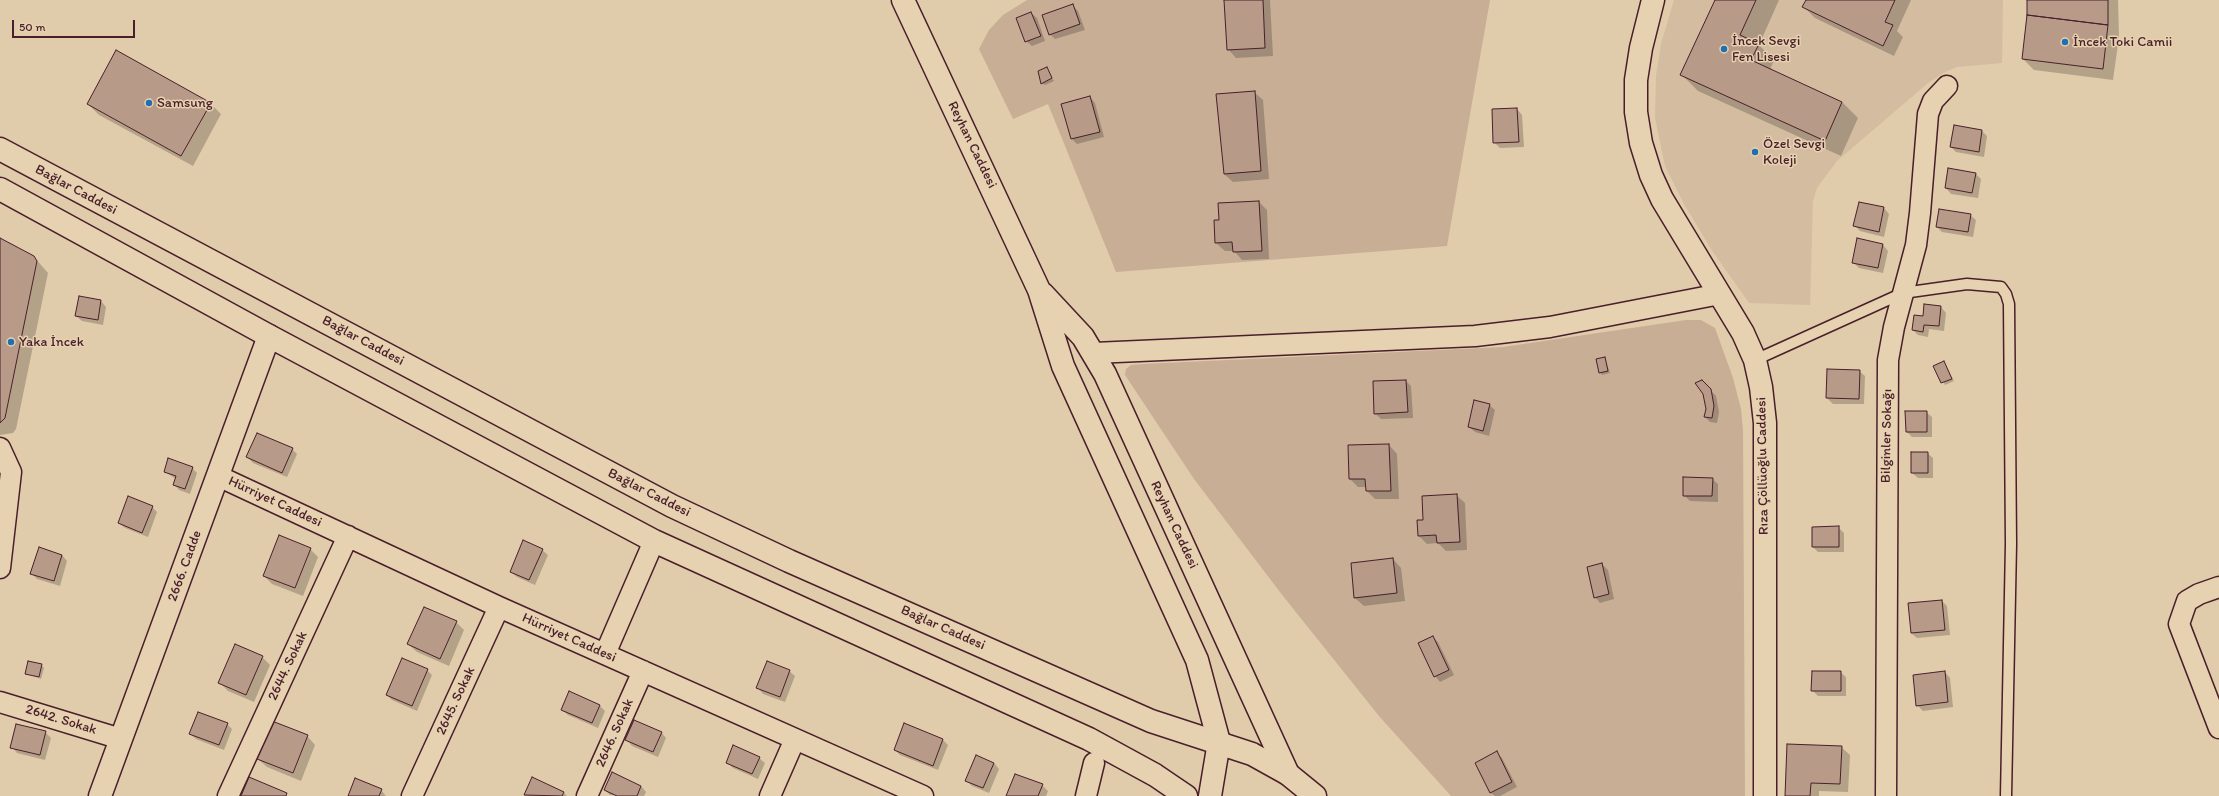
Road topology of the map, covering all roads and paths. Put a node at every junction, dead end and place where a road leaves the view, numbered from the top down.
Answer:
1 (903, 0) edge
2 (1653, 0) edge
3 (1947, 86) dead end
4 (0, 150) edge
5 (0, 189) edge
6 (1039, 290) junction
7 (1903, 293) junction
8 (1720, 294) junction
9 (269, 336) junction
10 (1094, 353) junction
11 (1755, 360) junction
12 (1, 448) edge
13 (218, 476) junction
14 (348, 536) junction
15 (654, 541) junction
16 (0, 568) edge
17 (2219, 587) edge
18 (499, 607) junction
19 (605, 654) junction
20 (643, 671) junction
21 (0, 702) edge
22 (2219, 728) edge
23 (121, 739) junction
24 (795, 739) junction
25 (1219, 742) junction
26 (1094, 763) dead end
27 (1288, 774) junction
28 (100, 796) edge
29 (228, 796) edge
30 (412, 796) edge
31 (587, 796) edge
32 (770, 796) edge
33 (922, 796) edge
34 (1086, 796) edge
35 (1186, 796) edge
36 (1210, 796) edge
37 (1289, 796) edge
38 (1315, 796) edge
39 (1764, 796) edge
40 (1886, 796) edge
41 (2006, 796) edge

1 - 6 main road, Reyhan Caddesi
2 - 8 main road, Rıza Çöllüoğlu Caddesi
3 - 7 street, Bilginler Sokağı
4 - 25 main road, Bağlar Caddesi
5 - 9 main road
6 - 10 main road, Reyhan Caddesi
6 - 25 main road, Reyhan Caddesi
7 - 11 lane
7 - 40 street, Bilginler Sokağı
7 - 41 lane
8 - 10 street
8 - 11 main road, Rıza Çöllüoğlu Caddesi
9 - 13 main road, 2666. Cadde
9 - 15 main road
10 - 27 main road, Reyhan Caddesi
11 - 39 main road, Rıza Çöllüoğlu Caddesi
12 - 16 street
13 - 14 street, Hürriyet Caddesi
13 - 23 main road, 2666. Cadde
14 - 18 street, Hürriyet Caddesi
14 - 29 street, 2644. Sokak
15 - 19 street
15 - 35 main road
17 - 22 street
18 - 19 street, Hürriyet Caddesi
18 - 30 street, 2645. Sokak
19 - 20 street, Hürriyet Caddesi
20 - 24 street, Hürriyet Caddesi
20 - 31 street, 2646. Sokak
21 - 23 street, 2642. Sokak
23 - 28 main road, 2666. Cadde
24 - 32 street
24 - 33 street, Hürriyet Caddesi
25 - 27 main road, Bağlar Caddesi
25 - 36 main road
26 - 34 street
27 - 37 main road
27 - 38 main road, Bağlar Caddesi

